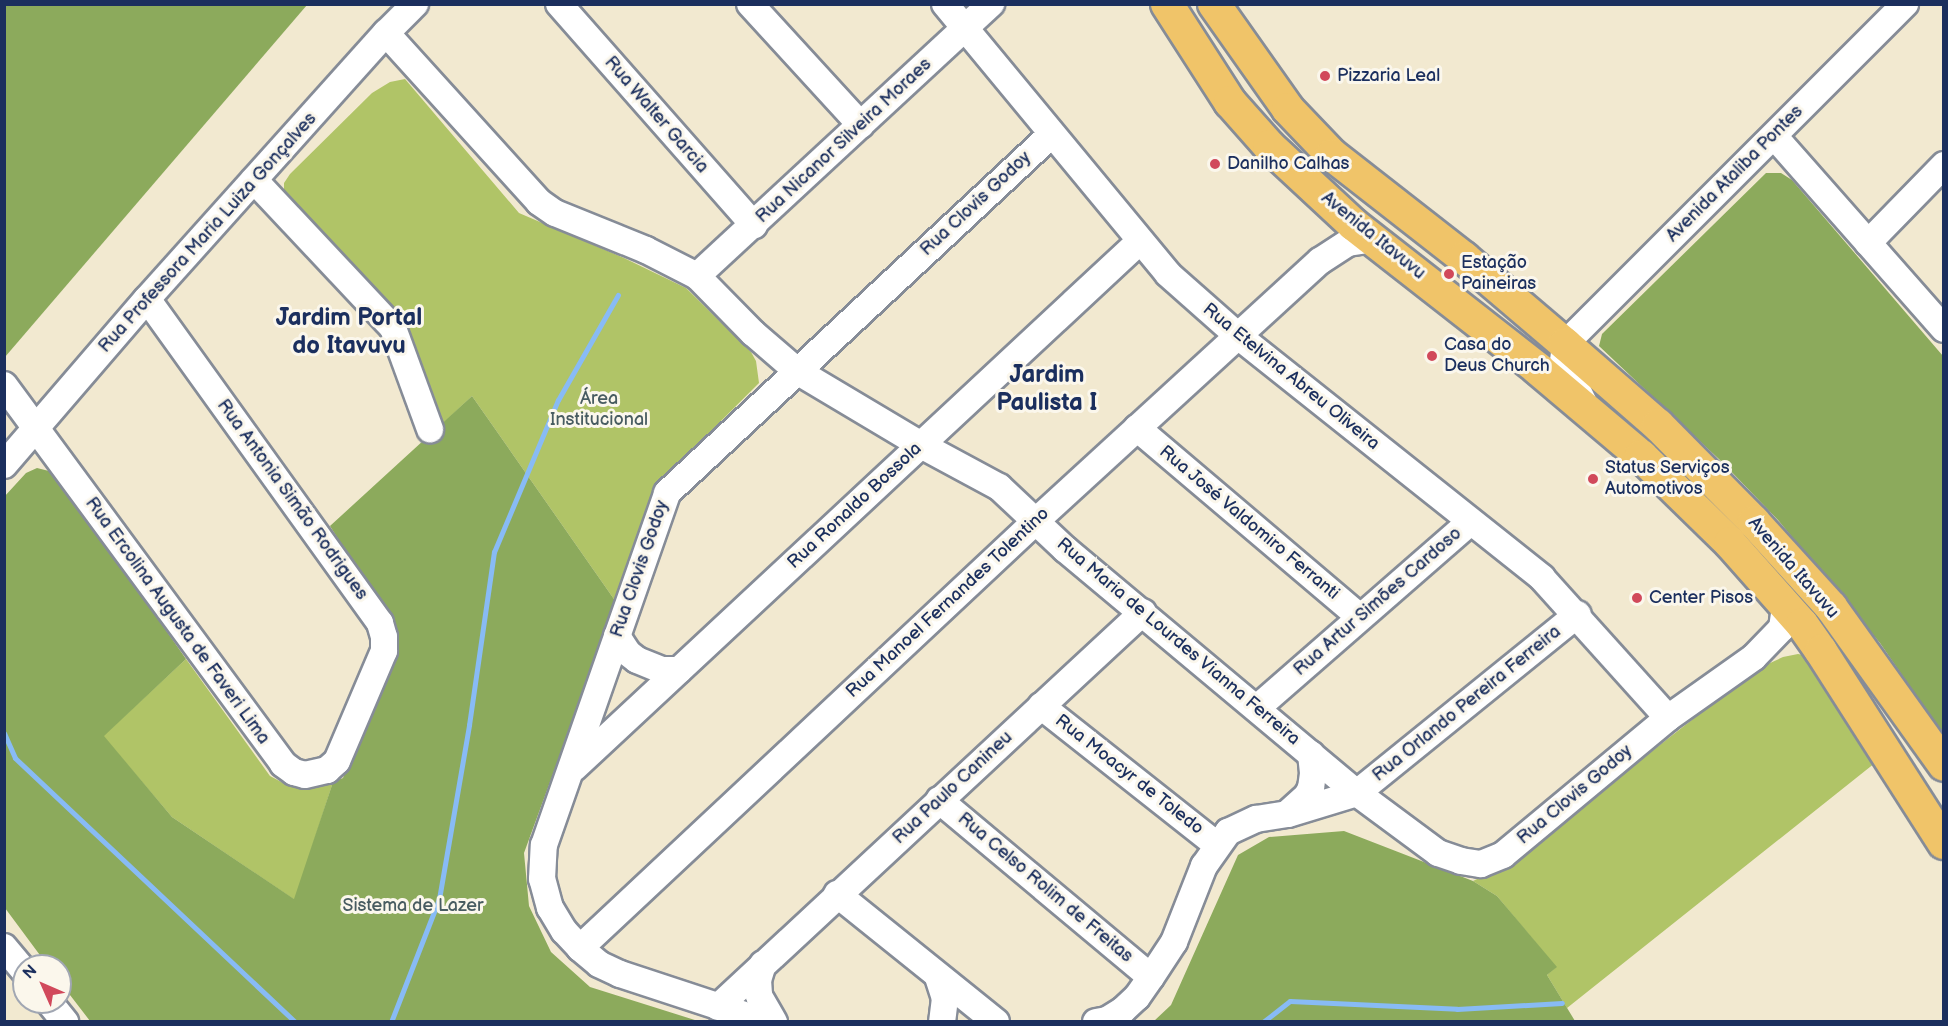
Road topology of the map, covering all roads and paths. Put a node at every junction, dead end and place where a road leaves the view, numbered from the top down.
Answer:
1 (415, 4) edge
2 (559, 4) edge
3 (750, 4) edge
4 (945, 4) edge
5 (991, 4) edge
6 (1167, 4) edge
7 (1214, 4) edge
8 (1905, 4) edge
9 (966, 27) junction
10 (386, 33) junction
11 (861, 125) junction
12 (1052, 134) junction
13 (1774, 136) junction
14 (1944, 165) edge
15 (254, 180) junction
16 (1336, 208) junction
17 (754, 225) junction
18 (1373, 239) junction
19 (1140, 241) junction
20 (1868, 243) junction
21 (1320, 261) junction
22 (697, 276) junction
23 (147, 299) junction
24 (1944, 329) edge
25 (1237, 335) junction
26 (1565, 344) junction
27 (797, 371) junction
28 (4, 385) edge
29 (1587, 410) junction
30 (950, 418) junction
31 (879, 419) junction
32 (37, 429) junction
33 (430, 429) dead end
34 (1137, 429) junction
35 (921, 445) junction
36 (956, 464) junction
37 (4, 465) edge
38 (889, 474) junction
39 (1036, 521) junction
40 (1470, 522) junction
41 (1785, 606) junction
42 (1143, 612) junction
43 (1578, 614) junction
44 (1360, 617) junction
45 (616, 636) junction
46 (1814, 641) junction
47 (1754, 657) junction
48 (679, 670) junction
49 (1286, 682) junction
50 (1041, 706) junction
51 (1257, 708) junction
52 (358, 712) joint
53 (1668, 718) junction
54 (1282, 730) junction
55 (1311, 754) junction
56 (1944, 765) edge
57 (571, 771) junction
58 (1361, 797) junction
59 (939, 800) junction
60 (1336, 811) junction
61 (1288, 813) junction
62 (1387, 815) junction
63 (1944, 843) edge
64 (1217, 845) junction
65 (837, 894) junction
66 (580, 948) junction
67 (763, 964) junction
68 (938, 977) junction
69 (1151, 977) junction
70 (718, 1007) junction
71 (765, 1022) edge
72 (774, 1022) edge
73 (942, 1022) edge
74 (969, 1022) edge
75 (996, 1022) edge
76 (1096, 1022) edge

1 - 10 street, Rua Professora Maria Luiza Gonçalves
2 - 17 street, Rua Walter Garcia
3 - 11 street
4 - 9 street, Rua Etelvina Abreu Oliveira
5 - 9 street, Rua Nicanor Silveira Moraes
6 - 16 main road, Avenida Itavuvu
7 - 26 main road, Avenida Itavuvu
8 - 13 street, Avenida Ataliba Pontes
9 - 11 street, Rua Nicanor Silveira Moraes
9 - 12 street, Rua Etelvina Abreu Oliveira
10 - 15 street, Rua Professora Maria Luiza Gonçalves
10 - 22 street, Rua Maria de Lourdes Vianna Ferreira
11 - 17 street, Rua Nicanor Silveira Moraes
12 - 19 street, Rua Etelvina Abreu Oliveira
12 - 27 street, Rua Clovis Godoy
13 - 20 street
13 - 26 street, Avenida Ataliba Pontes
14 - 20 street
15 - 23 street, Rua Professora Maria Luiza Gonçalves
15 - 33 street
16 - 18 main road, Avenida Itavuvu
16 - 21 street, Rua Manoel Fernandes Tolentino
17 - 22 street, Rua Nicanor Silveira Moraes
18 - 21 street, Rua Manoel Fernandes Tolentino
18 - 29 main road, Avenida Itavuvu
19 - 25 street, Rua Etelvina Abreu Oliveira
19 - 30 street, Rua Ronaldo Bossola
20 - 24 street
21 - 25 street, Rua Manoel Fernandes Tolentino
22 - 27 street, Rua Maria de Lourdes Vianna Ferreira
23 - 32 street, Rua Professora Maria Luiza Gonçalves
23 - 52 street, Rua Antonia Simão Rodrigues
25 - 34 street, Rua Manoel Fernandes Tolentino
25 - 40 street, Rua Etelvina Abreu Oliveira
26 - 29 street, Avenida Itavuvu
26 - 56 main road, Avenida Itavuvu
27 - 31 street, Rua Maria de Lourdes Vianna Ferreira
27 - 45 street, Rua Clovis Godoy
28 - 32 street, Rua Ercolina Augusta de Faveri Lima
29 - 41 main road, Avenida Itavuvu
30 - 35 street, Rua Ronaldo Bossola
30 - 36 street
31 - 35 street, Rua Maria de Lourdes Vianna Ferreira
31 - 38 street
32 - 37 street, Rua Professora Maria Luiza Gonçalves
32 - 52 street, Rua Ercolina Augusta de Faveri Lima
34 - 39 street, Rua Manoel Fernandes Tolentino
34 - 44 street, Rua José Valdomiro Ferranti
35 - 36 street, Rua Maria de Lourdes Vianna Ferreira
35 - 38 street, Rua Ronaldo Bossola
36 - 39 street, Rua Maria de Lourdes Vianna Ferreira
38 - 48 street, Rua Ronaldo Bossola
39 - 42 street, Rua Maria de Lourdes Vianna Ferreira
39 - 66 street, Rua Manoel Fernandes Tolentino
40 - 43 street, Rua Etelvina Abreu Oliveira
40 - 44 street, Rua Artur Simões Cardoso
41 - 46 main road, Avenida Itavuvu
41 - 47 street, Rua Clovis Godoy
42 - 50 street, Rua Paulo Canineu
42 - 51 street, Rua Maria de Lourdes Vianna Ferreira
43 - 53 street, Rua Etelvina Abreu Oliveira
43 - 58 street, Rua Orlando Pereira Ferreira
44 - 49 street, Rua Artur Simões Cardoso
45 - 48 street
45 - 57 street, Rua Clovis Godoy
46 - 47 street, Rua Clovis Godoy
46 - 63 main road, Avenida Itavuvu
47 - 53 street, Rua Clovis Godoy
48 - 57 street, Rua Ronaldo Bossola
49 - 51 street, Rua Artur Simões Cardoso
49 - 54 street, Rua Artur Simões Cardoso
50 - 59 street, Rua Paulo Canineu
50 - 64 street, Rua Moacyr de Toledo
51 - 54 street, Rua Maria de Lourdes Vianna Ferreira
53 - 62 street, Rua Clovis Godoy
54 - 55 street, Rua Maria de Lourdes Vianna Ferreira
55 - 58 street, Rua Maria de Lourdes Vianna Ferreira
55 - 61 street
57 - 66 street, Rua Clovis Godoy
58 - 60 street
58 - 61 street
58 - 62 street, Rua Clovis Godoy
59 - 65 street, Rua Paulo Canineu
59 - 69 street, Rua Celso Rolim de Freitas
60 - 61 street
60 - 62 street
61 - 64 street
64 - 69 street
65 - 67 street, Rua Paulo Canineu
65 - 68 street
66 - 70 street, Rua Clovis Godoy
67 - 70 street, Rua Paulo Canineu
67 - 72 street
68 - 73 street
68 - 74 street
68 - 75 street
69 - 76 street
70 - 71 street, Rua Clovis Godoy

